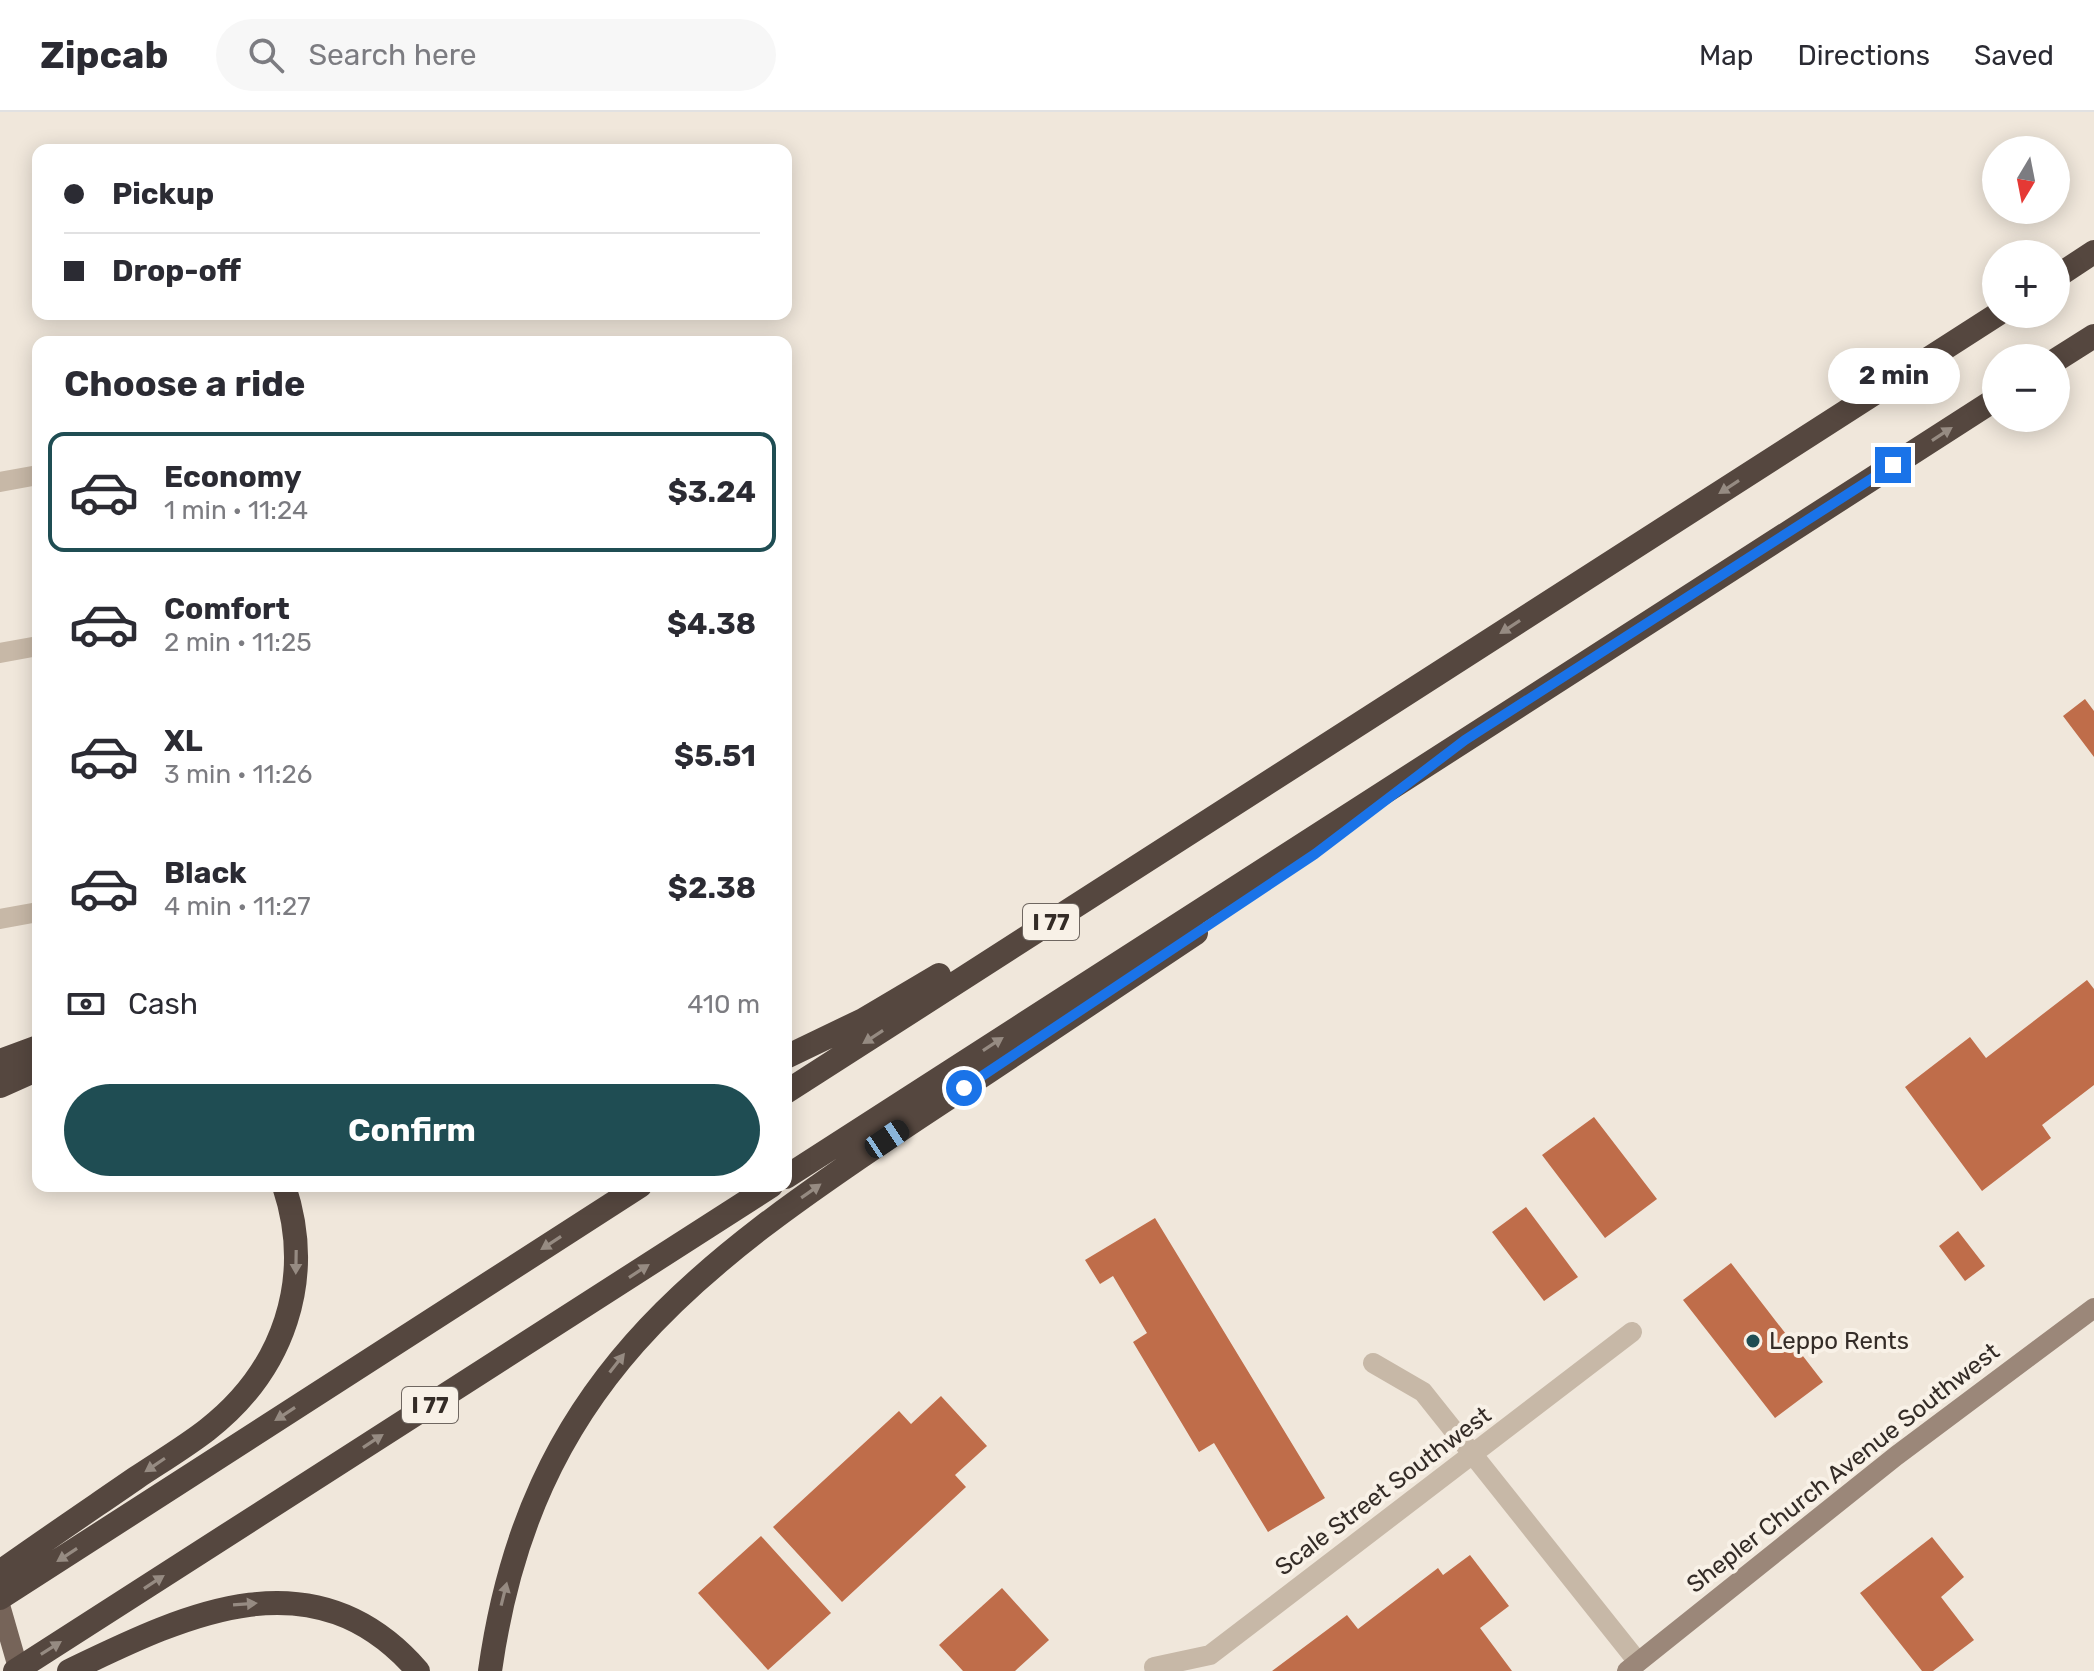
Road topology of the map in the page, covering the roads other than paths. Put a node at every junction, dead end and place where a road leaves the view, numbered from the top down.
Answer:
1 (2094, 252) edge
2 (2070, 268) edge
3 (1982, 324) edge
4 (2094, 336) edge
5 (2070, 351) edge
6 (1982, 408) edge
7 (32, 476) edge
8 (0, 482) edge
9 (32, 647) edge
10 (0, 653) edge
11 (1465, 740) junction
12 (1316, 753) junction
13 (32, 913) edge
14 (0, 919) edge
15 (32, 1049) edge
16 (792, 1054) edge
17 (0, 1061) edge
18 (32, 1072) edge
19 (0, 1086) edge
20 (792, 1088) edge
21 (792, 1173) edge
22 (285, 1192) edge
23 (631, 1192) edge
24 (762, 1192) edge
25 (2094, 1308) edge
26 (1632, 1332) dead end
27 (1373, 1363) dead end
28 (1475, 1455) junction
29 (0, 1572) edge
30 (0, 1598) edge
31 (0, 1605) edge
32 (1632, 1666) edge
33 (1154, 1667) dead end
34 (17, 1671) edge
35 (69, 1671) edge
36 (418, 1671) edge
37 (490, 1671) edge

1 - 2 highway
3 -> 12 highway, I 77
4 - 5 highway
11 -> 6 highway
7 - 8 street
9 - 10 street
21 -> 11 highway
37 -> 11 highway
12 - 16 highway
12 -> 20 highway, I 77
13 - 14 street
15 - 17 highway
18 - 19 highway
22 -> 29 highway
23 -> 30 highway
34 -> 24 highway, I 77
25 - 32 street, Shepler Church Avenue Southwest
26 - 28 street, Scale Street Southwest
27 - 28 street
28 - 32 street
28 - 33 street, Scale Street Southwest
31 - 34 main road
35 -> 36 highway

